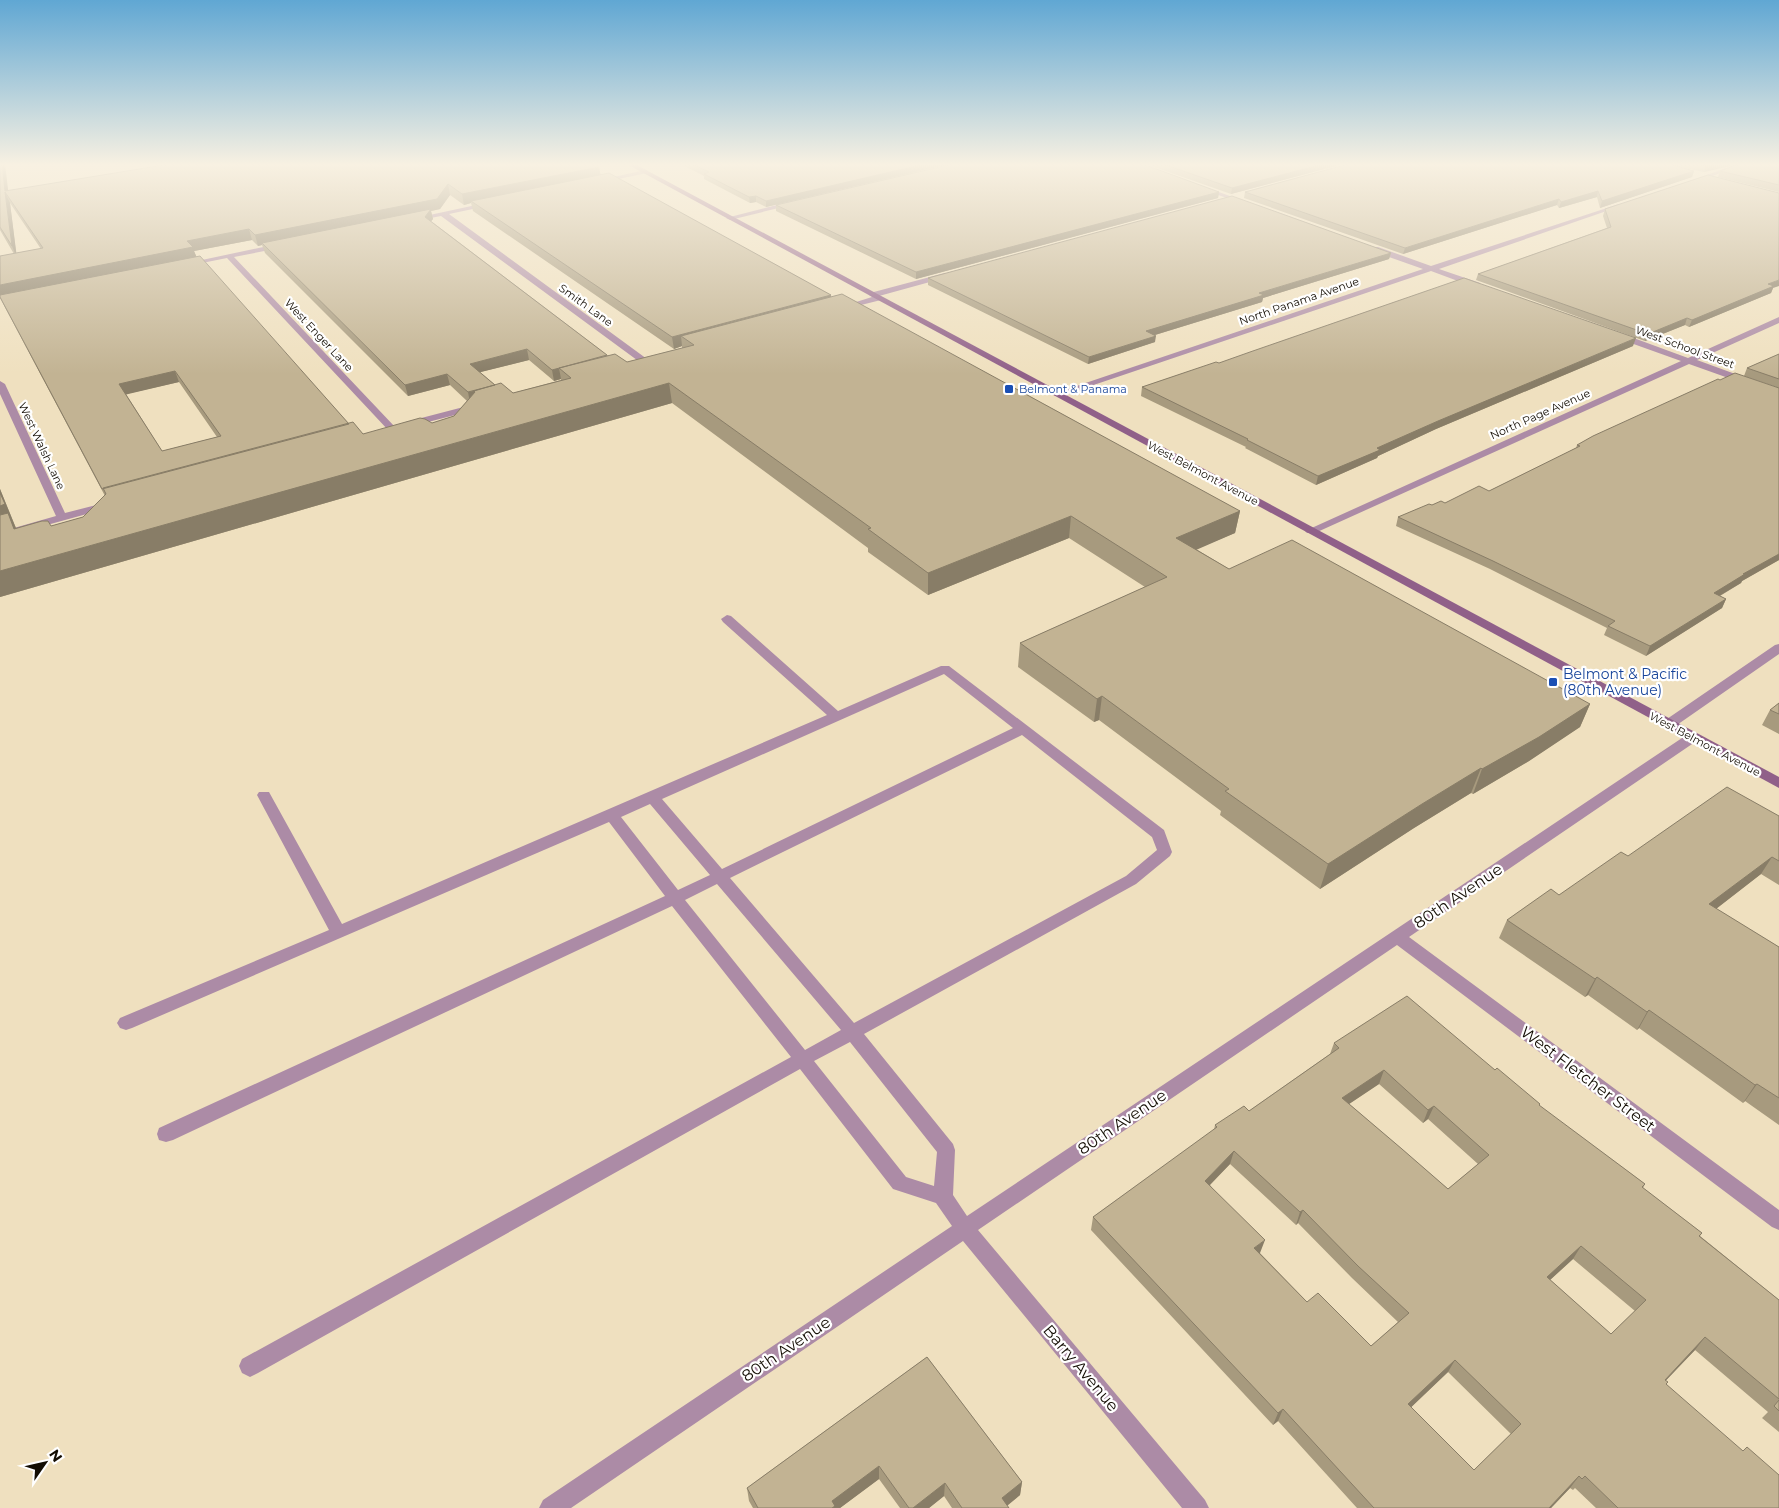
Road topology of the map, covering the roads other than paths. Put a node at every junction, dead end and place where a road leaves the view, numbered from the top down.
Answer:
1 (470, 233) edge
2 (759, 233) edge
3 (1537, 233) edge
4 (287, 244) edge
5 (1369, 247) edge
6 (229, 256) junction
7 (181, 265) edge
8 (1431, 269) junction
9 (958, 272) edge
10 (1486, 289) edge
11 (875, 296) junction
12 (831, 310) edge
13 (1779, 320) edge
14 (1606, 331) edge
15 (644, 361) edge
16 (1689, 361) junction
17 (0, 384) edge
18 (1779, 393) edge
19 (1058, 394) junction
20 (483, 404) edge
21 (118, 503) edge
22 (62, 518) junction
23 (1311, 531) junction
24 (0, 535) edge
25 (727, 619) dead end
26 (1779, 648) edge
27 (836, 716) junction
28 (1669, 724) junction
29 (1022, 729) junction
30 (1693, 737) junction
31 (1779, 783) edge
32 (264, 796) dead end
33 (652, 797) junction
34 (612, 815) junction
35 (718, 877) junction
36 (675, 898) junction
37 (338, 932) junction
38 (1397, 937) junction
39 (126, 1023) dead end
40 (853, 1034) junction
41 (803, 1059) junction
42 (166, 1134) dead end
43 (944, 1197) junction
44 (1779, 1221) edge
45 (965, 1229) junction
46 (250, 1366) dead end
47 (551, 1508) edge
48 (1197, 1508) edge

1 - 15 street, Smith Lane
2 - 11 main road, West Belmont Avenue
3 - 8 street, North Panama Avenue
4 - 6 street
5 - 8 street
6 - 7 street
6 - 20 street, West Enger Lane
8 - 10 street
8 - 19 street, North Panama Avenue
9 - 11 street
11 - 12 street
11 - 19 main road, West Belmont Avenue
13 - 16 street, North Page Avenue
14 - 16 street, West School Street
16 - 18 street, West School Street
16 - 23 street, North Page Avenue
17 - 22 street, West Walsh Lane
19 - 23 main road, West Belmont Avenue
21 - 22 street
22 - 24 street
23 - 28 main road, West Belmont Avenue
25 - 27 street
26 - 28 street
27 - 29 street
27 - 33 street
28 - 30 main road, West Belmont Avenue
29 - 35 street
29 - 40 street
30 - 31 main road, West Belmont Avenue
30 - 38 street, 80th Avenue
32 - 37 street
33 - 34 street
33 - 35 street
34 - 36 street
34 - 37 street
35 - 36 street
35 - 40 street
36 - 41 street
36 - 42 street
37 - 39 street
38 - 44 street, West Fletcher Street
38 - 45 street, 80th Avenue
40 - 41 street
40 - 43 street
41 - 43 street
41 - 46 street
43 - 45 street, Barry Avenue
45 - 47 street, 80th Avenue
45 - 48 street, Barry Avenue

